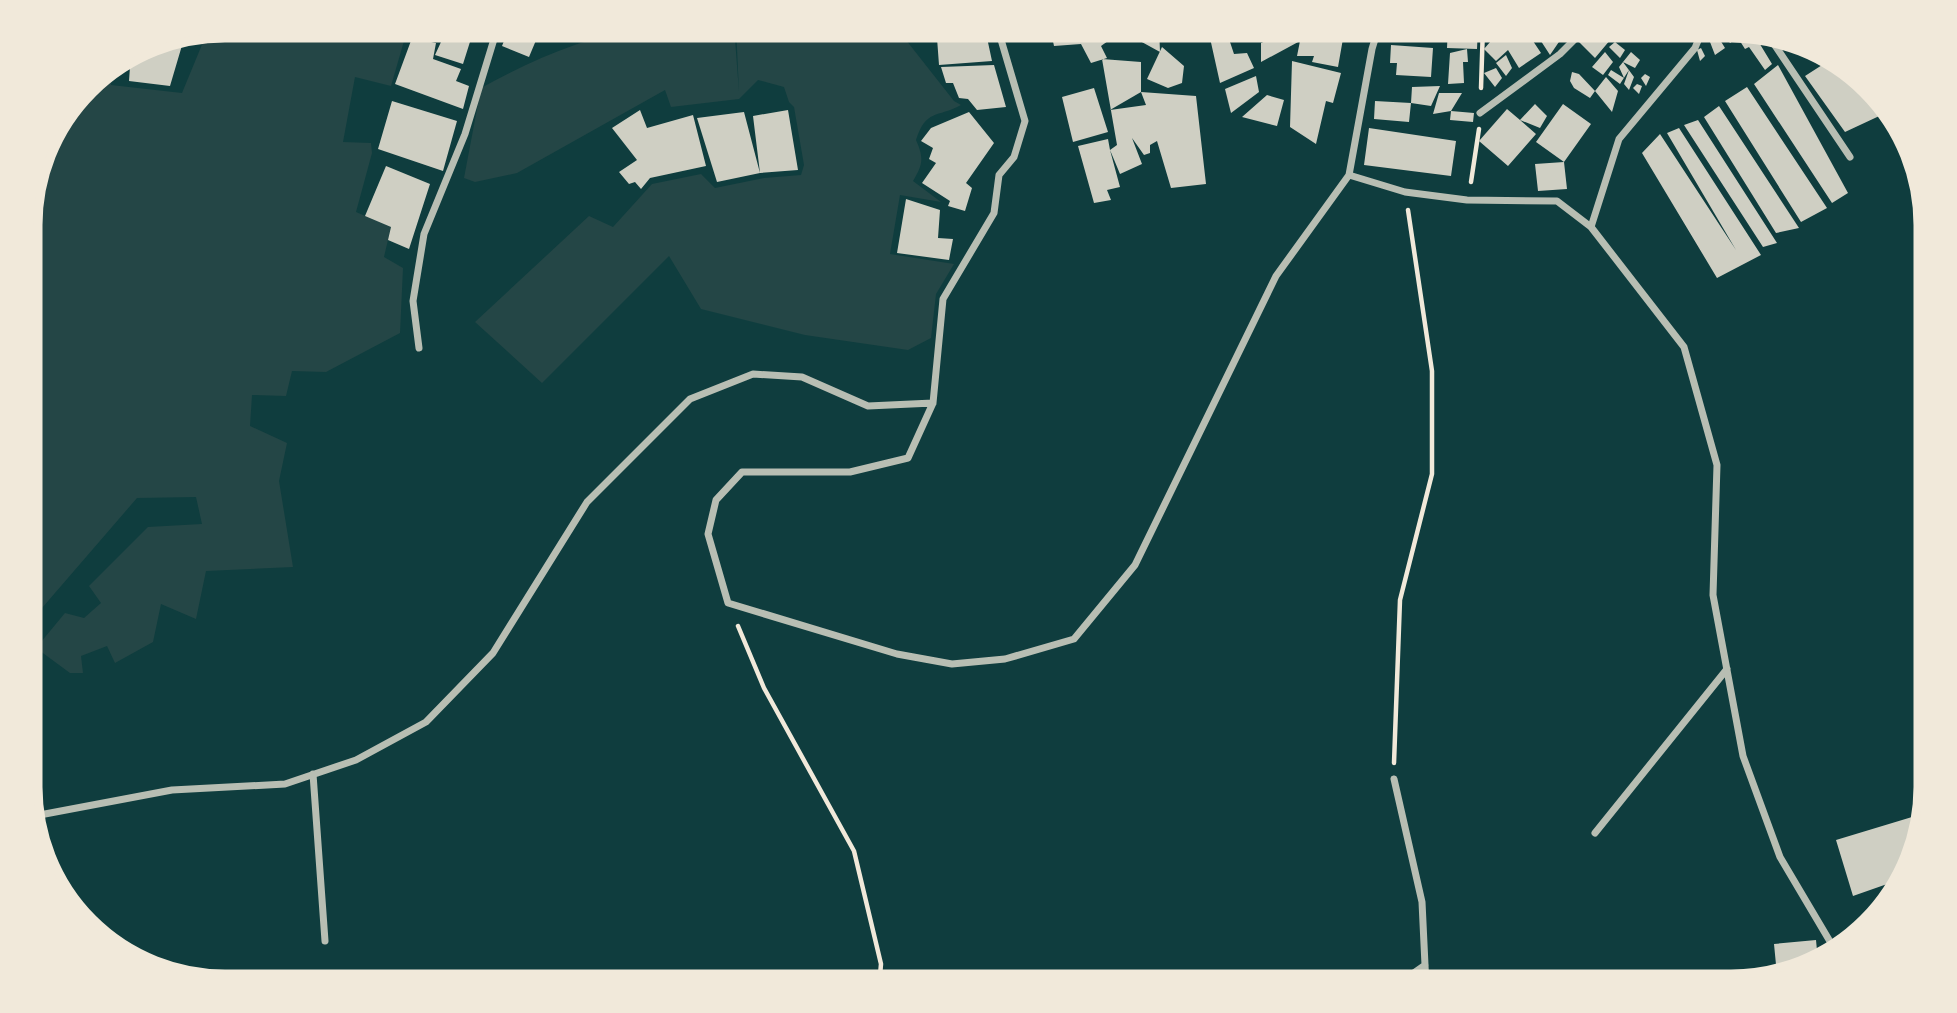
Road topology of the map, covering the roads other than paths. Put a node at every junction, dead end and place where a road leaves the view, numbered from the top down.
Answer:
1 (494, 38) edge
2 (1000, 38) edge
3 (1377, 38) edge
4 (1576, 38) edge
5 (1699, 38) edge
6 (1774, 43) edge
7 (1480, 113) dead end
8 (1850, 157) dead end
9 (1349, 175) junction
10 (1591, 227) junction
11 (419, 348) dead end
12 (933, 402) junction
13 (1727, 669) junction
14 (313, 774) junction
15 (1394, 779) road end
16 (41, 815) edge
17 (1595, 833) dead end
18 (325, 941) dead end
19 (1832, 945) edge
20 (1424, 965) junction
21 (1412, 974) edge
22 (1425, 974) edge

1 - 11 street
2 - 12 street
3 - 9 street
4 - 7 street
5 - 10 street
6 - 8 street
9 - 10 street
9 - 12 street
10 - 13 street
12 - 14 street
13 - 17 street
13 - 19 street
14 - 16 street
14 - 18 street
15 - 20 street
20 - 21 street
20 - 22 street

